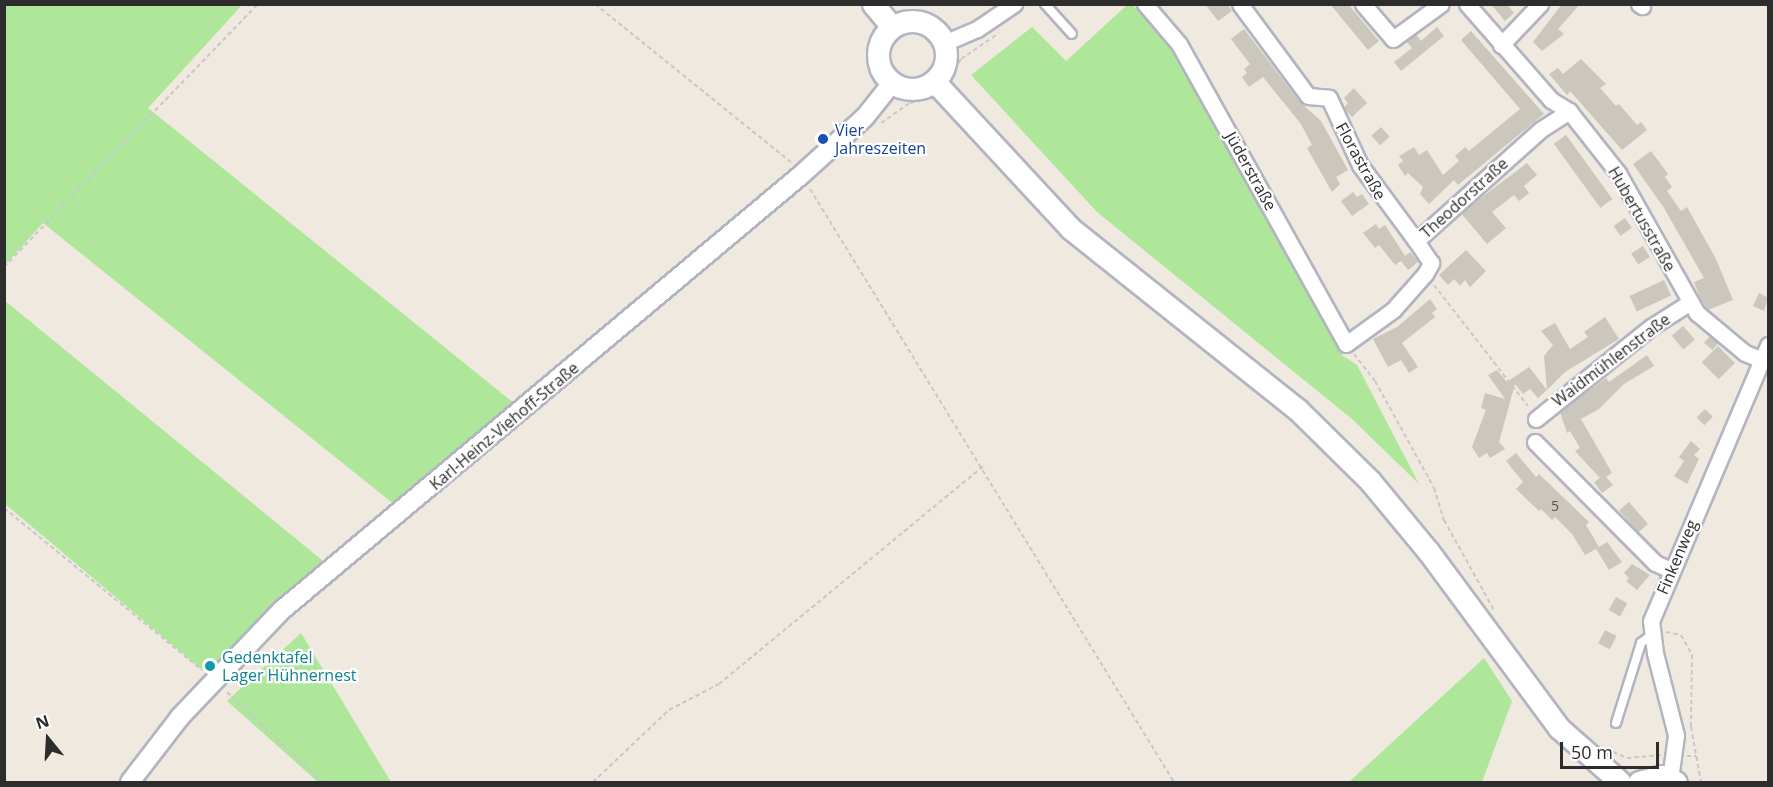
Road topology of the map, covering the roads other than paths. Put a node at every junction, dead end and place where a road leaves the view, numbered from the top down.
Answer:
1 (873, 4) edge
2 (1014, 4) edge
3 (1045, 4) edge
4 (1145, 4) edge
5 (1240, 4) edge
6 (1363, 4) edge
7 (1441, 4) edge
8 (1467, 4) edge
9 (1540, 4) edge
10 (892, 27) junction
11 (1072, 34) dead end
12 (944, 43) junction
13 (1501, 45) junction
14 (934, 81) junction
15 (892, 83) junction
16 (1569, 111) junction
17 (1416, 241) junction
18 (1425, 274) joint
19 (1689, 303) junction
20 (1768, 345) edge
21 (1762, 360) junction
22 (1531, 415) road end
23 (1535, 442) dead end
24 (1671, 570) junction
25 (1653, 634) junction
26 (1616, 723) dead end
27 (1673, 781) edge
28 (130, 783) edge
29 (1620, 783) edge
30 (1639, 783) edge

1 - 10 main road
2 - 12 street
3 - 11 lane
4 - 18 street, Jüderstraße
5 - 17 street, Florastraße
6 - 7 street
8 - 13 street, Hubertusstraße
9 - 13 street
10 - 12 main road
10 - 15 main road
12 - 14 main road
13 - 16 street, Hubertusstraße
14 - 15 main road
14 - 29 main road
15 - 28 street, Karl-Heinz-Viehoff-Straße
16 - 17 street, Theodorstraße
16 - 19 street, Hubertusstraße
17 - 18 street, Theodorstraße
19 - 21 street, Hubertusstraße
19 - 22 street, Waidmühlenstraße
20 - 21 street, Finkenweg
21 - 24 street, Finkenweg
23 - 24 street
24 - 25 street, Finkenweg
25 - 26 lane
25 - 27 street, Finkenweg
27 - 30 main road

